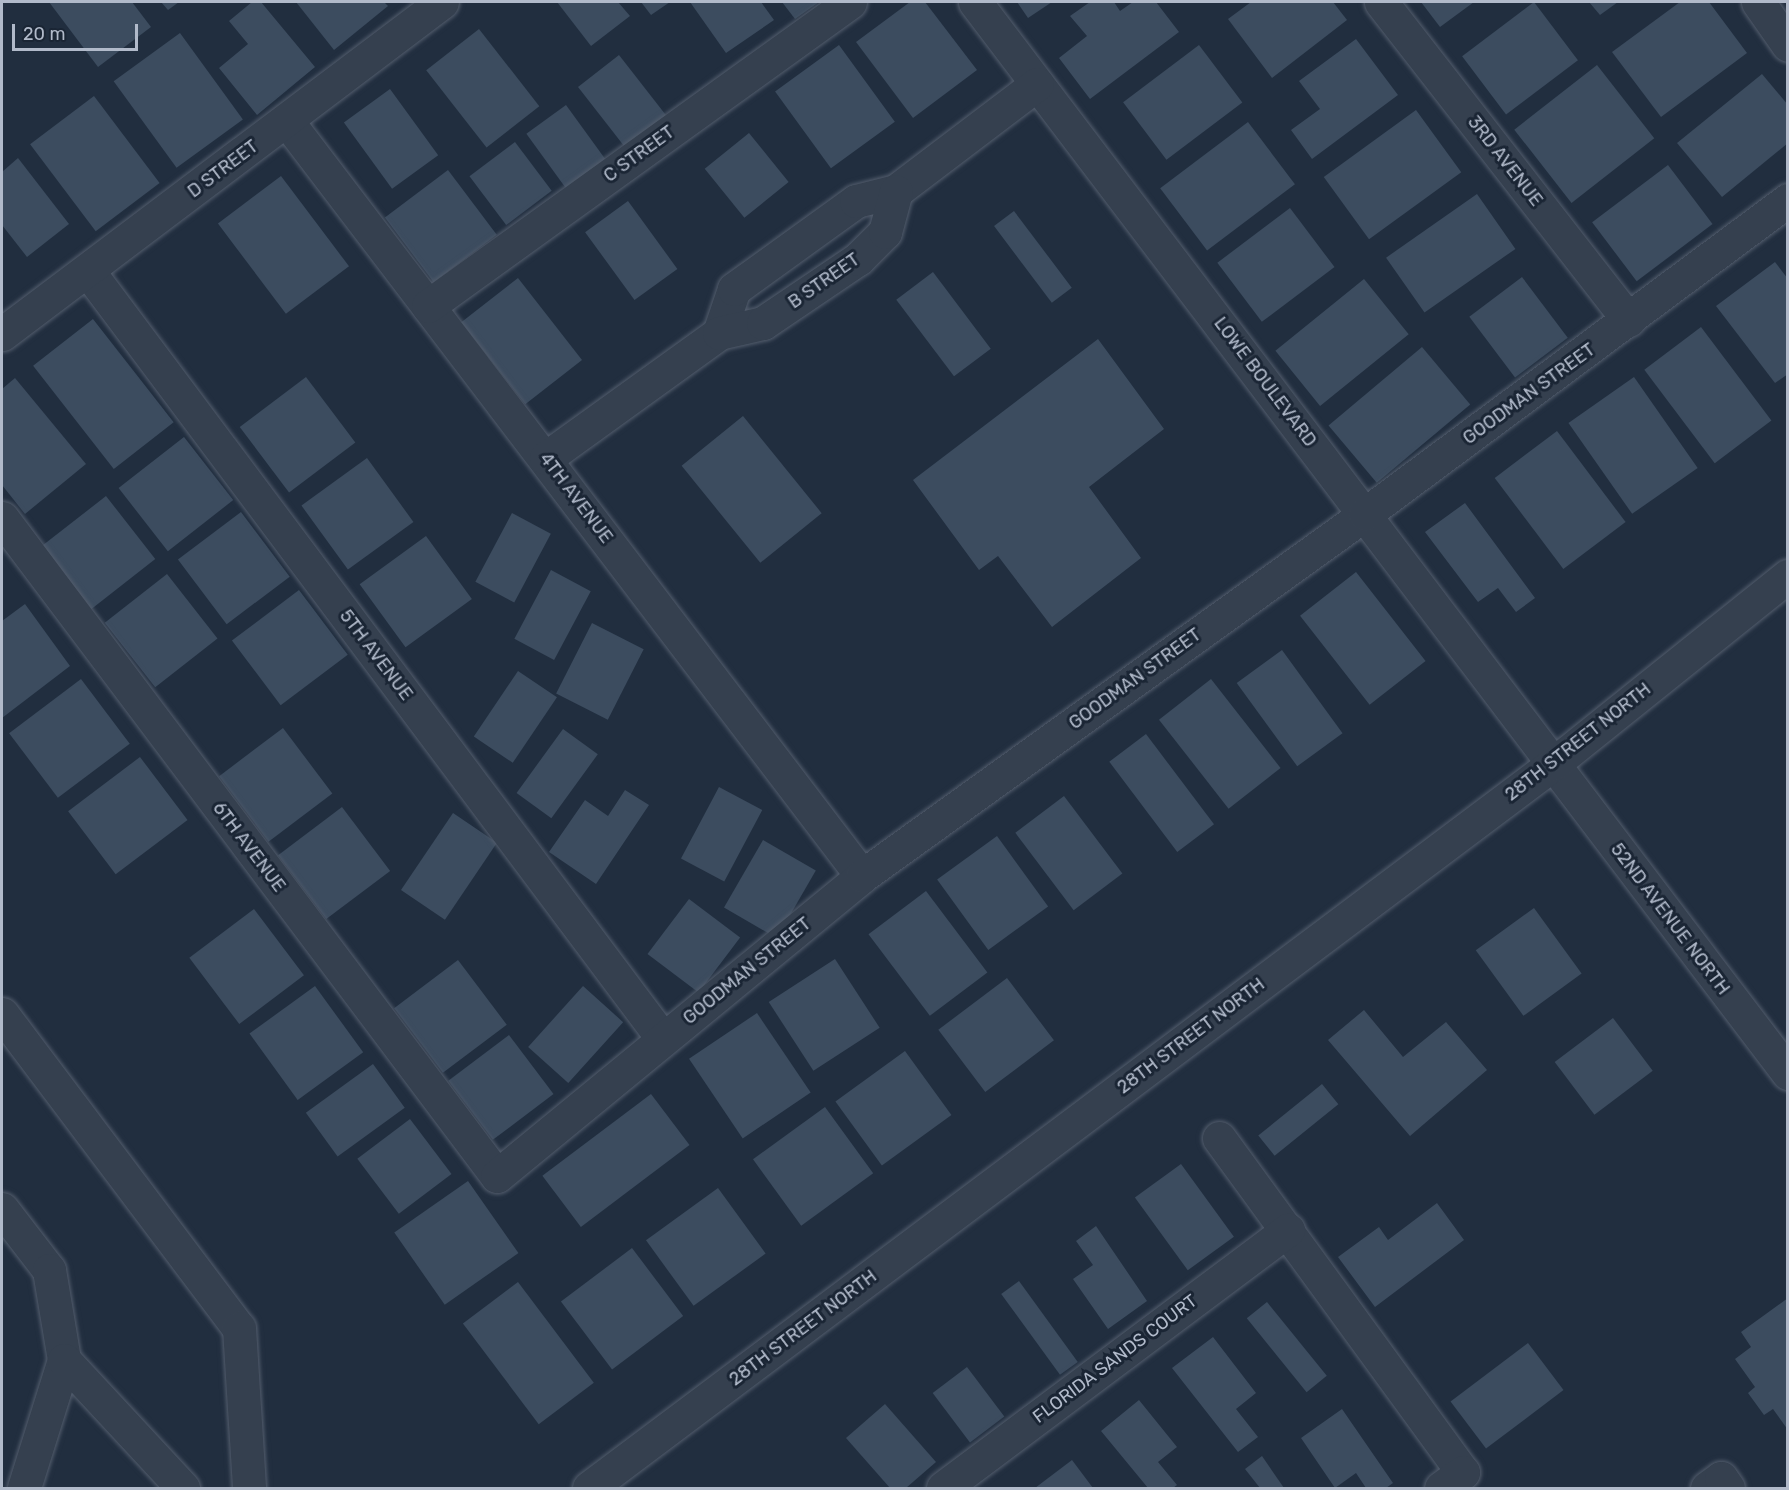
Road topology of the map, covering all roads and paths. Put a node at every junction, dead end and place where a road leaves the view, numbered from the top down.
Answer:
1 (442, 2) edge
2 (850, 2) edge
3 (975, 2) edge
4 (1381, 2) edge
5 (1758, 2) edge
6 (1788, 45) edge
7 (1036, 84) junction
8 (287, 121) junction
9 (896, 192) junction
10 (1788, 200) edge
11 (88, 271) junction
12 (428, 306) junction
13 (1629, 320) junction
14 (719, 333) junction
15 (2, 334) edge
16 (546, 458) junction
17 (1365, 514) junction
18 (2, 518) edge
19 (1788, 576) edge
20 (1553, 764) junction
21 (862, 876) junction
22 (2, 1014) edge
23 (663, 1039) junction
24 (1788, 1073) edge
25 (1219, 1138) dead end
26 (497, 1176) joint
27 (2, 1209) edge
28 (1288, 1230) junction
29 (64, 1360) junction
30 (24, 1488) edge
31 (183, 1488) edge
32 (249, 1488) edge
33 (589, 1488) edge
34 (943, 1488) edge
35 (1441, 1488) edge
36 (1707, 1488) edge
37 (1728, 1488) edge

1 - 8 street, D STREET
2 - 12 street, C STREET
3 - 7 street, LOWE BOULEVARD
4 - 13 street, 3RD AVENUE
5 - 6 street
7 - 9 street
7 - 17 street, LOWE BOULEVARD
8 - 11 street, D STREET
8 - 12 street, 4TH AVENUE
9 - 14 street
9 - 14 street, B STREET
10 - 13 street, GOODMAN STREET
11 - 15 street, D STREET
11 - 23 street, 5TH AVENUE
12 - 16 street, 4TH AVENUE
13 - 17 street, GOODMAN STREET
14 - 16 street, B STREET
16 - 21 street, 4TH AVENUE
17 - 20 street, LOWE BOULEVARD
17 - 21 street, GOODMAN STREET
18 - 26 street, 6TH AVENUE
19 - 20 street, 28TH STREET NORTH
20 - 24 street, 52ND AVENUE NORTH
20 - 33 street, 28TH STREET NORTH
21 - 23 street, GOODMAN STREET
22 - 32 street
23 - 26 street, GOODMAN STREET
25 - 28 street
27 - 29 street
28 - 34 street, FLORIDA SANDS COURT
28 - 35 street
29 - 30 street
29 - 31 street
36 - 37 street

